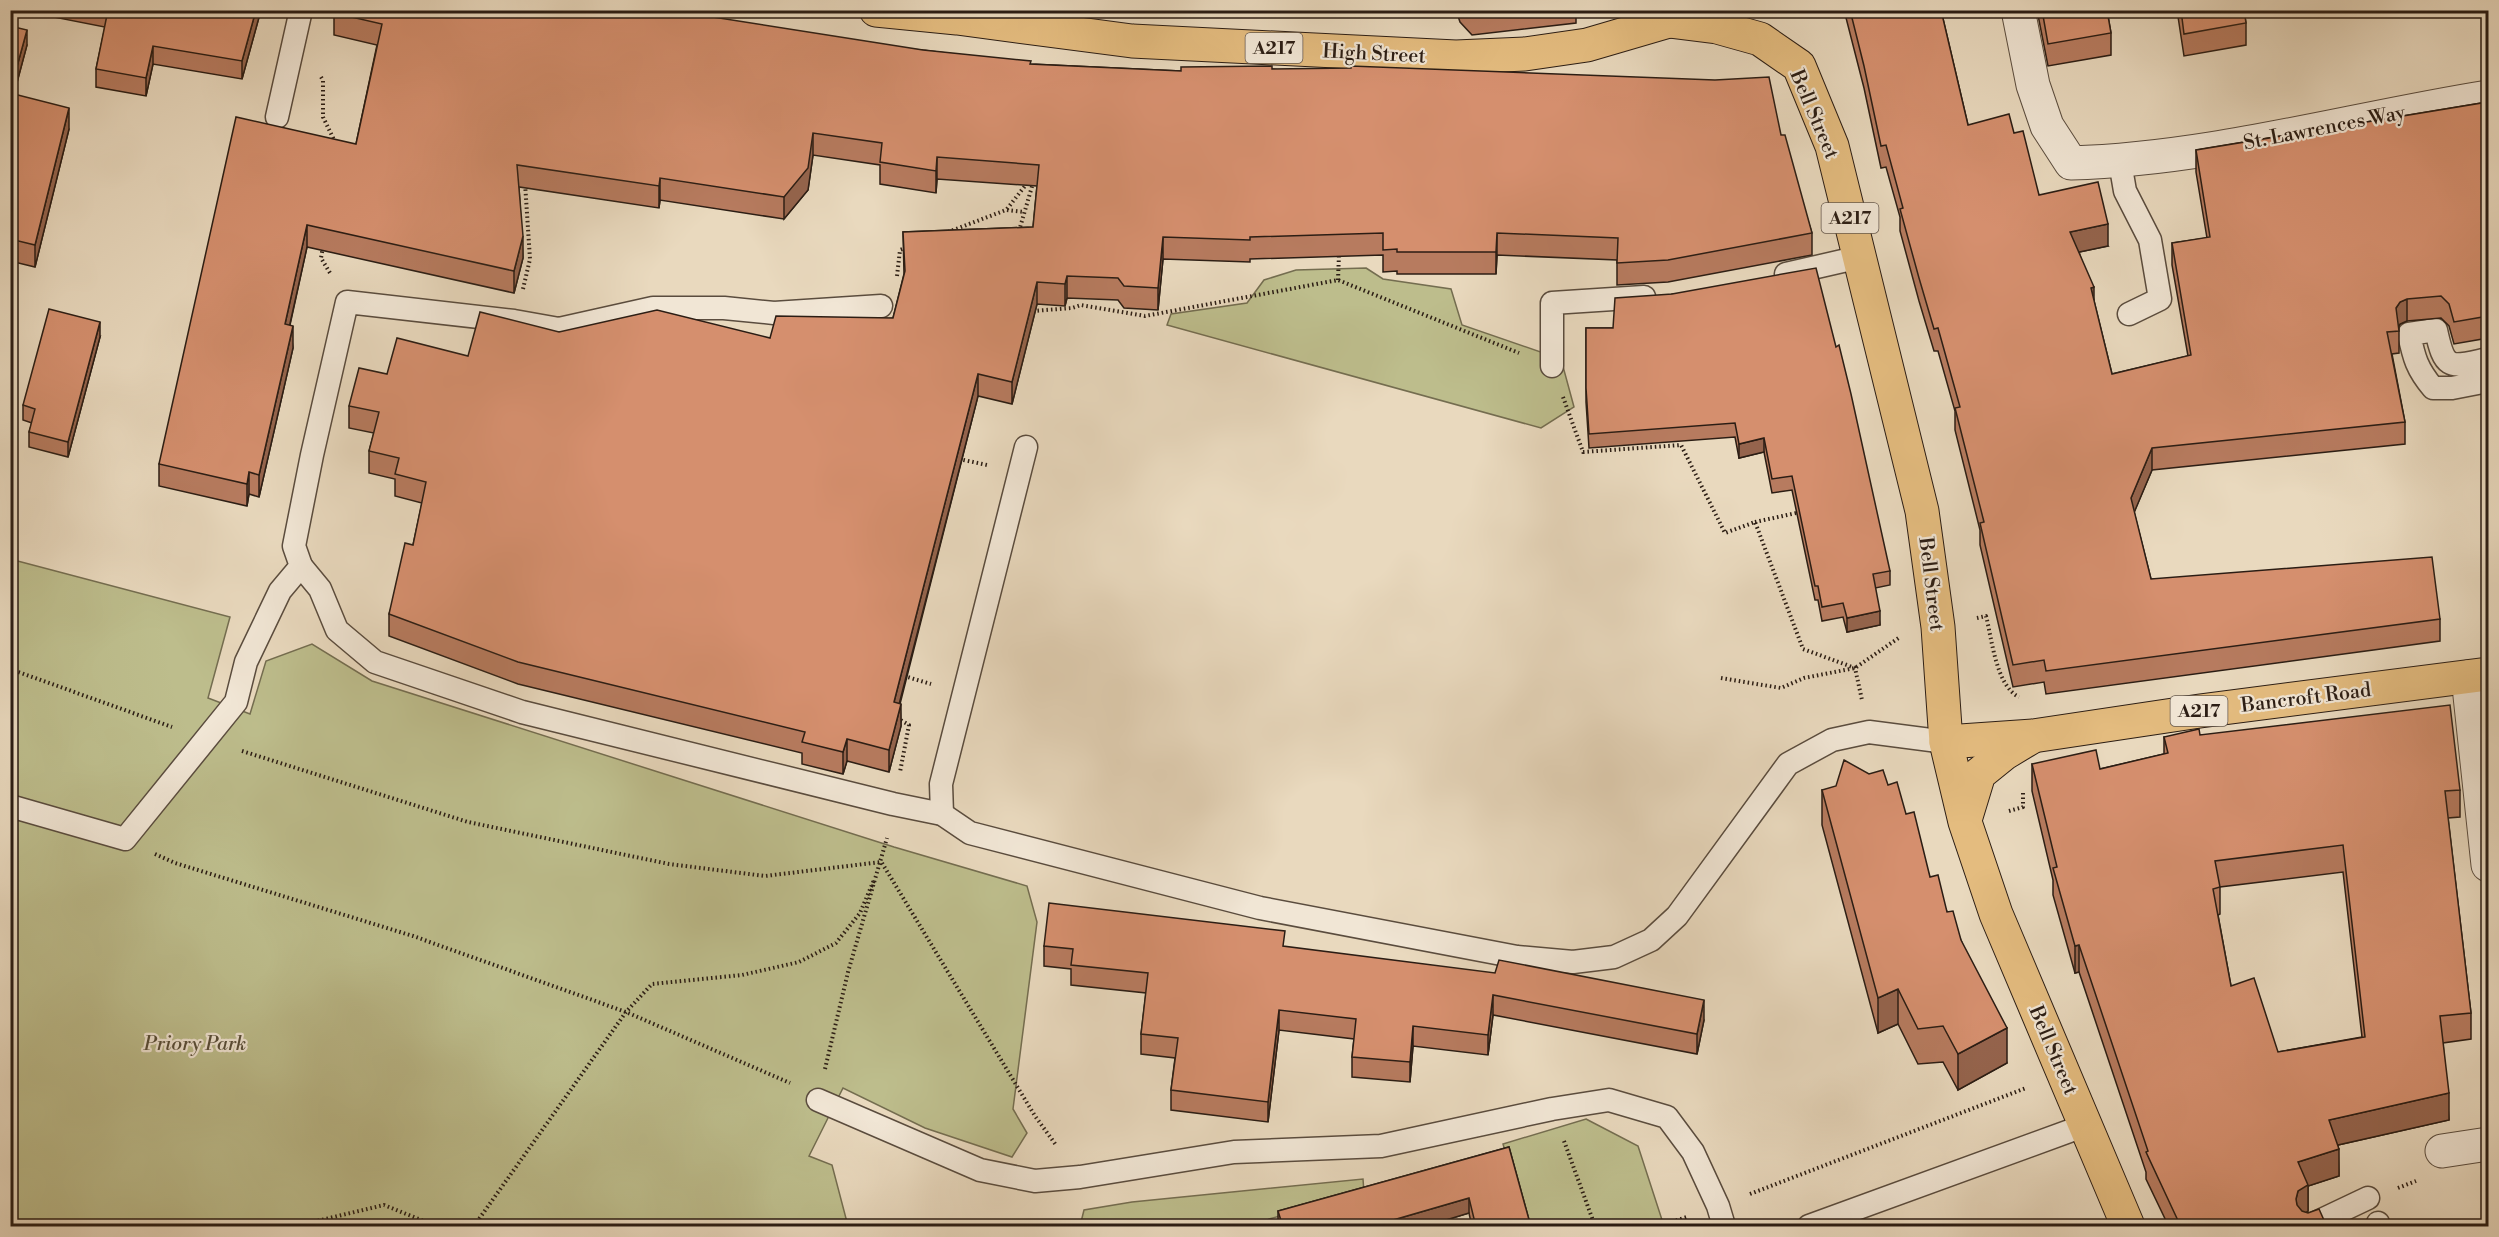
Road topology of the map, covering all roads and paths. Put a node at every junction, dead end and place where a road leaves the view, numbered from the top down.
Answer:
1 (301, 10) edge
2 (876, 10) edge
3 (2018, 10) edge
4 (1678, 16) edge
5 (292, 53) junction
6 (2488, 97) edge
7 (277, 117) dead end
8 (337, 145) edge
9 (2120, 162) junction
10 (1035, 172) edge
11 (1028, 181) edge
12 (525, 182) edge
13 (1006, 210) junction
14 (1024, 212) junction
15 (939, 235) edge
16 (1018, 235) edge
17 (909, 246) edge
18 (323, 247) edge
19 (1339, 252) edge
20 (1860, 257) junction
21 (1768, 277) edge
22 (1338, 280) junction
23 (1670, 295) edge
24 (347, 302) junction
25 (881, 306) joint
26 (1030, 312) edge
27 (2129, 314) dead end
28 (514, 321) junction
29 (2488, 359) edge
30 (1552, 366) junction
31 (2488, 381) edge
32 (1026, 447) dead end
33 (1812, 511) edge
34 (1755, 522) junction
35 (301, 566) junction
36 (10, 669) edge
37 (2478, 676) edge
38 (890, 714) edge
39 (1869, 732) junction
40 (2033, 736) junction
41 (205, 739) junction
42 (1946, 742) junction
43 (893, 804) junction
44 (10, 806) edge
45 (942, 814) junction
46 (1965, 822) junction
47 (124, 839) junction
48 (881, 862) junction
49 (2488, 865) edge
50 (626, 1012) junction
51 (2063, 1074) junction
52 (819, 1100) junction
53 (1552, 1109) junction
54 (2086, 1125) junction
55 (2488, 1143) edge
56 (2442, 1151) joint
57 (1080, 1177) junction
58 (2368, 1198) joint
59 (1721, 1216) edge
60 (296, 1227) edge
61 (436, 1227) edge
62 (474, 1227) edge
63 (1595, 1227) edge
64 (1659, 1227) edge
65 (1809, 1227) edge
66 (2128, 1227) edge
67 (2309, 1227) edge

1 - 5 lane
2 - 4 main road, High Street / A217
3 - 9 street, St. Lawrences Way
4 - 20 main road, Bell Street / A217
5 - 7 lane
5 - 8 path
6 - 9 street, St. Lawrences Way
9 - 27 lane
10 - 14 path
11 - 13 path
12 - 28 path
13 - 14 path
13 - 15 path
14 - 16 path
17 - 25 path
18 - 24 path
19 - 22 path
20 - 21 lane
20 - 42 main road, Bell Street / A217
22 - 26 path
22 - 30 path
23 - 30 lane
24 - 28 lane
24 - 35 lane
25 - 28 lane
29 - 31 lane
30 - 34 path
32 - 45 lane
33 - 34 path
34 - 39 path
35 - 41 lane
35 - 43 lane
36 - 41 path
37 - 40 main road, Bancroft Road / A217
37 - 49 street
38 - 43 path
39 - 42 lane
39 - 45 lane
40 - 42 main road, Bancroft Road / A217
40 - 46 main road
41 - 47 lane
41 - 48 path
42 - 46 main road, Bell Street / A217
43 - 45 lane
43 - 48 path
44 - 47 lane
46 - 51 main road, Bell Street / A217
47 - 50 path
48 - 50 path
48 - 52 path
48 - 57 path
50 - 52 path
50 - 62 path
51 - 54 main road, Bell Street / A217
51 - 59 path
52 - 57 lane
53 - 57 lane
53 - 59 lane
53 - 63 path
54 - 65 lane
54 - 66 main road, Bell Street / A217
55 - 56 street
56 - 58 path
58 - 67 lane
59 - 64 path
60 - 61 path

